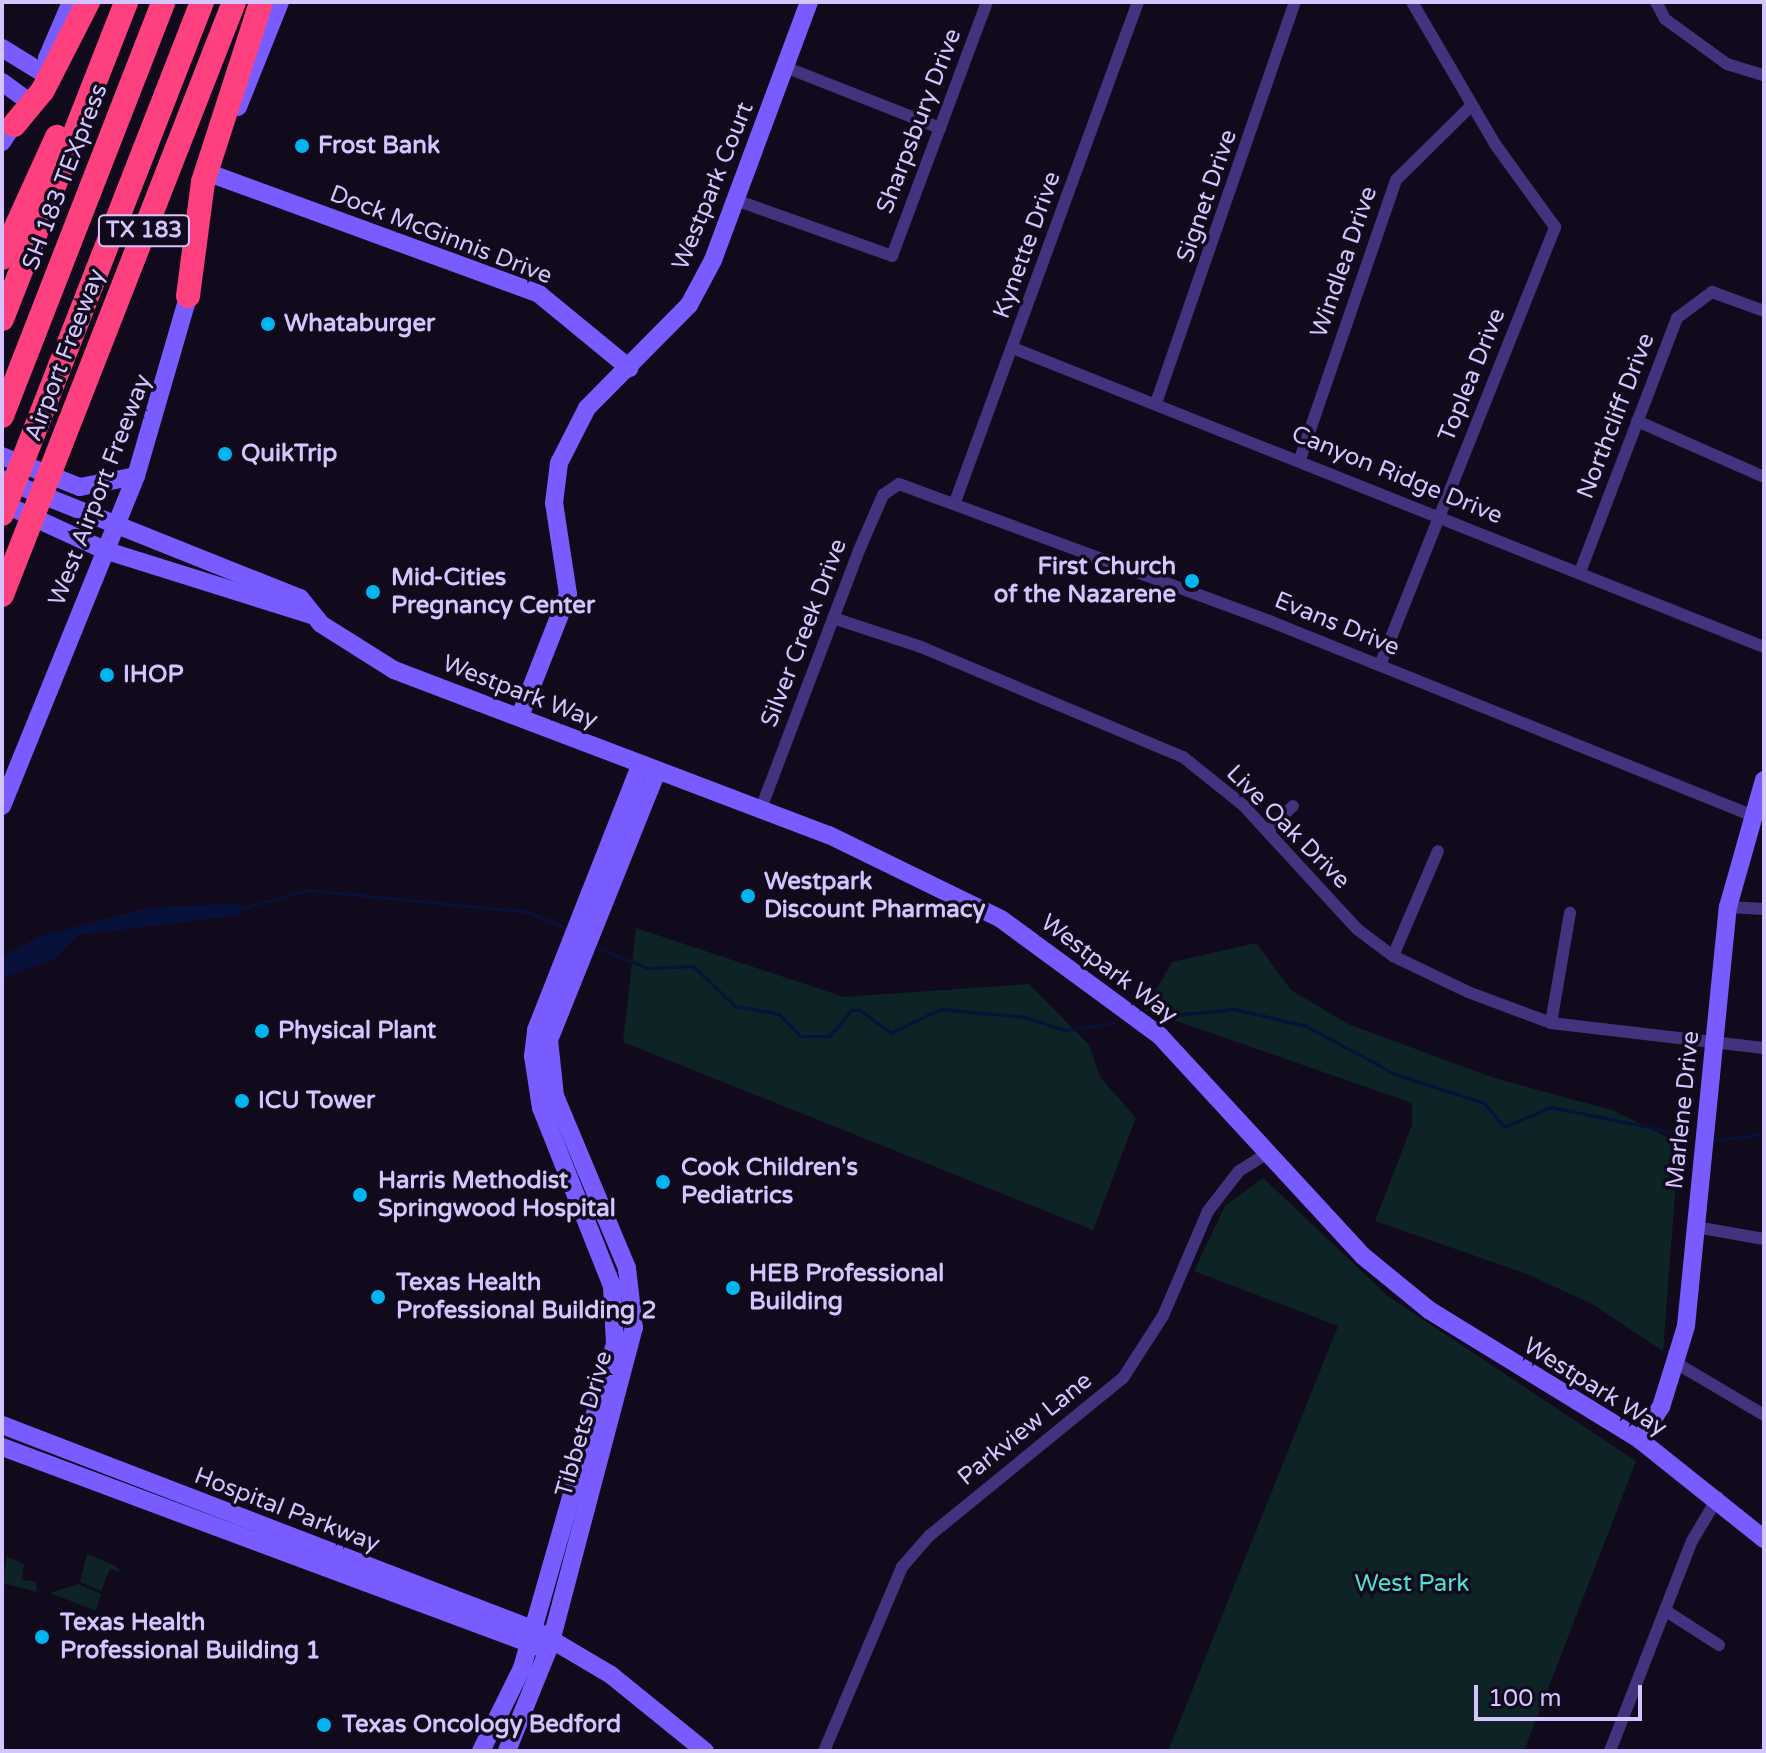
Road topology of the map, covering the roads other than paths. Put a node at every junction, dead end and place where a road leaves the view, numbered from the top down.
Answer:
1 (71, 2) edge
2 (88, 2) edge
3 (126, 2) edge
4 (163, 2) edge
5 (202, 2) edge
6 (234, 2) edge
7 (261, 2) edge
8 (280, 2) edge
9 (809, 2) edge
10 (987, 2) edge
11 (1138, 2) edge
12 (1295, 2) edge
13 (1412, 2) edge
14 (1656, 2) edge
15 (2, 48) edge
16 (105, 62) junction
17 (785, 67) junction
18 (41, 72) junction
19 (1764, 75) edge
20 (2, 82) edge
21 (27, 100) junction
22 (1471, 106) junction
23 (940, 128) junction
24 (8, 134) edge
25 (217, 176) junction
26 (736, 200) junction
27 (2, 258) edge
28 (188, 296) junction
29 (1764, 311) edge
30 (2, 319) edge
31 (1013, 348) junction
32 (629, 368) junction
33 (1156, 403) junction
34 (2, 416) edge
35 (1637, 421) junction
36 (2, 456) edge
37 (1300, 459) junction
38 (136, 476) junction
39 (1764, 477) edge
40 (2, 479) edge
41 (903, 484) joint
42 (955, 502) junction
43 (2, 503) edge
44 (2, 514) edge
45 (1440, 515) junction
46 (115, 522) junction
47 (104, 550) junction
48 (1580, 572) junction
49 (2, 595) edge
50 (312, 615) junction
51 (833, 618) junction
52 (1764, 647) edge
53 (1380, 665) junction
54 (520, 716) junction
55 (649, 767) junction
56 (1764, 780) edge
57 (2, 806) edge
58 (1293, 806) dead end
59 (760, 811) junction
60 (1751, 815) junction
61 (1267, 831) junction
62 (1438, 851) dead end
63 (1728, 907) junction
64 (1764, 909) edge
65 (1570, 913) dead end
66 (1393, 956) junction
67 (1551, 1023) junction
68 (1713, 1044) junction
69 (1764, 1048) edge
70 (556, 1122) junction
71 (1270, 1152) junction
72 (1696, 1227) junction
73 (1764, 1239) edge
74 (621, 1254) junction
75 (603, 1262) junction
76 (625, 1325) junction
77 (1676, 1363) junction
78 (1764, 1415) edge
79 (2, 1425) edge
80 (1640, 1440) junction
81 (2, 1447) edge
82 (587, 1474) junction
83 (1718, 1496) junction
84 (1764, 1539) edge
85 (337, 1565) junction
86 (1666, 1611) junction
87 (535, 1630) junction
88 (550, 1645) junction
89 (1719, 1645) dead end
90 (529, 1648) junction
91 (481, 1751) edge
92 (507, 1751) edge
93 (705, 1751) edge
94 (824, 1751) edge
95 (1610, 1751) edge

1 - 18 street
2 - 24 highway
3 - 16 highway
4 - 34 highway, SH 183 TEXpress
5 - 44 highway
6 - 49 highway, Airport Freeway / TX 183
7 - 28 highway
8 - 25 street, West Airport Freeway
9 - 17 street, Westpark Court
10 - 23 street, Sharpsbury Drive
11 - 31 street, Kynette Drive
12 - 33 street, Signet Drive
13 - 22 street
14 - 19 street
15 - 18 street
16 - 27 highway
16 - 30 highway
17 - 23 street
17 - 26 street, Westpark Court
18 - 21 street
20 - 21 street
21 - 24 street
22 - 37 street, Windlea Drive
22 - 45 street, Toplea Drive
23 - 26 street, Sharpsbury Drive
25 - 28 street, West Airport Freeway
25 - 32 street, Dock McGinnis Drive
26 - 32 street, Westpark Court
28 - 38 street, West Airport Freeway
29 - 35 street, Northcliff Drive
31 - 33 street, Canyon Ridge Drive
31 - 42 street, Kynette Drive
32 - 54 street, Westpark Court
33 - 37 street, Canyon Ridge Drive
35 - 39 street
35 - 48 street, Northcliff Drive
36 - 38 street
37 - 45 street, Canyon Ridge Drive
38 - 46 street, West Airport Freeway
40 - 46 street, Westpark Way
41 - 42 street, Evans Drive
41 - 51 street, Silver Creek Drive
42 - 53 street, Evans Drive
43 - 47 street, Westpark Way
45 - 48 street, Canyon Ridge Drive
45 - 53 street, Toplea Drive
46 - 47 street, West Airport Freeway
46 - 50 street, Westpark Way
47 - 50 street, Westpark Way
47 - 57 street, West Airport Freeway
48 - 52 street, Canyon Ridge Drive
50 - 54 street, Westpark Way
51 - 59 street, Silver Creek Drive
51 - 61 street, Live Oak Drive
53 - 60 street, Evans Drive
54 - 55 street, Westpark Way
55 - 59 street, Westpark Way
55 - 70 street, Tibbets Drive
56 - 60 street, Marlene Drive
58 - 61 street
59 - 71 street, Westpark Way
60 - 63 street, Marlene Drive
61 - 66 street, Live Oak Drive
62 - 66 street
63 - 64 street
63 - 68 street, Marlene Drive
65 - 67 street
66 - 67 street, Live Oak Drive
67 - 68 street, Live Oak Drive
68 - 69 street, Live Oak Drive
68 - 72 street, Marlene Drive
70 - 74 street, Tibbets Drive
70 - 75 street, Tibbets Drive
71 - 80 street, Westpark Way
71 - 94 street, Parkview Lane
72 - 73 street
72 - 77 street, Marlene Drive
74 - 75 street
74 - 76 street, Tibbets Drive
75 - 76 street, Tibbets Drive
76 - 82 street, Tibbets Drive
77 - 78 street
77 - 80 street, Marlene Drive
79 - 85 street, Hospital Parkway
80 - 83 street, Westpark Way
81 - 85 street, Hospital Parkway
82 - 87 street, Tibbets Drive
82 - 88 street, Tibbets Drive
83 - 84 street, Westpark Way
83 - 86 street
85 - 87 street, Hospital Parkway
85 - 90 street, Hospital Parkway
86 - 89 street
86 - 95 street
87 - 88 street, Hospital Parkway
87 - 90 street, Tibbets Drive
88 - 90 street, Hospital Parkway
88 - 92 street, Tibbets Drive
88 - 93 street, Hospital Parkway
90 - 91 street, Tibbets Drive

